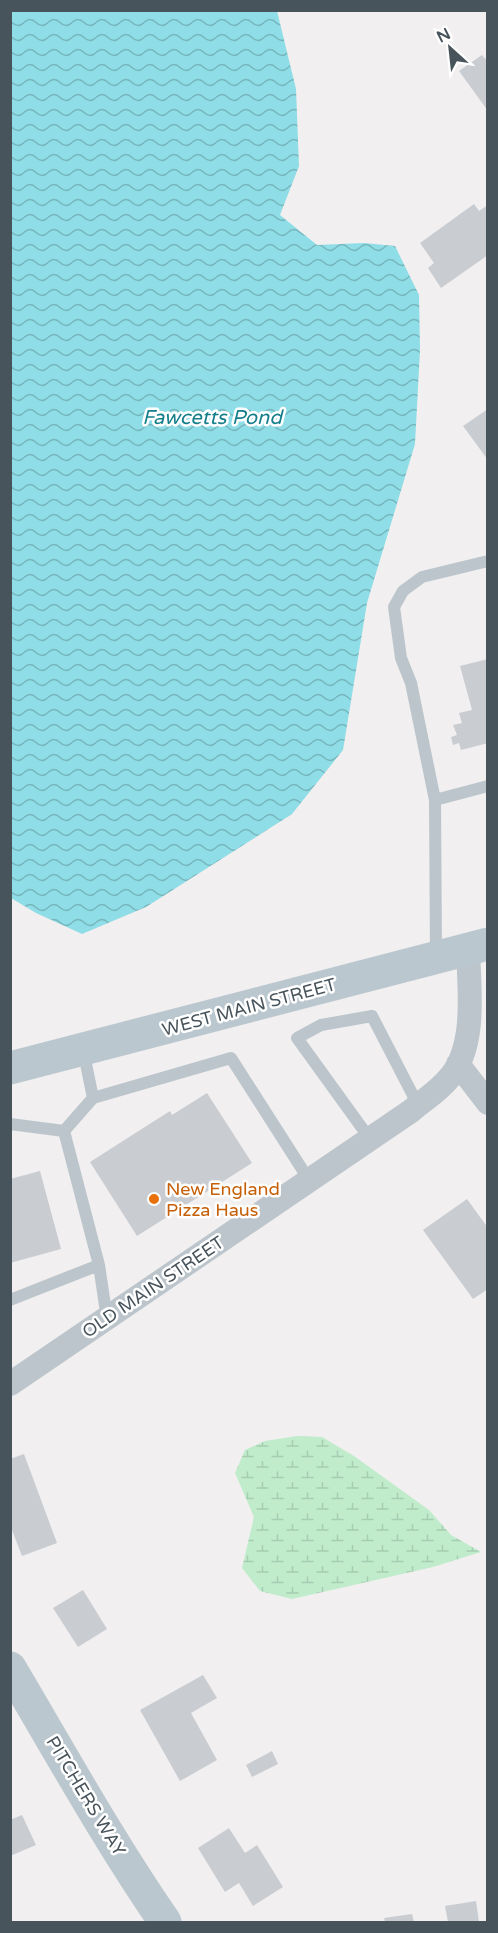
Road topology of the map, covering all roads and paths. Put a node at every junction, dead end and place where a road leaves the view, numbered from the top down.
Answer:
1 (488, 561) edge
2 (488, 786) edge
3 (435, 800) junction
4 (478, 947) edge
5 (436, 958) junction
6 (83, 1049) junction
7 (458, 1064) junction
8 (10, 1068) edge
9 (93, 1098) junction
10 (488, 1103) edge
11 (418, 1105) junction
12 (10, 1124) edge
13 (64, 1131) junction
14 (370, 1139) junction
15 (309, 1180) junction
16 (99, 1265) junction
17 (10, 1300) edge
18 (107, 1319) junction
19 (10, 1384) edge
20 (12, 1674) edge
21 (165, 1923) edge

1 - 3 lane
2 - 3 lane
3 - 5 lane
4 - 5 main road, WEST MAIN STREET
4 - 7 street, OLD MAIN STREET
5 - 6 main road, WEST MAIN STREET
6 - 8 main road, WEST MAIN STREET
6 - 9 lane
7 - 10 street
7 - 11 street, OLD MAIN STREET
9 - 13 lane
9 - 15 lane
11 - 14 street, OLD MAIN STREET
11 - 14 lane
12 - 13 lane
13 - 16 lane
14 - 15 street, OLD MAIN STREET
15 - 18 street, OLD MAIN STREET
16 - 17 lane
16 - 18 lane
18 - 19 street, OLD MAIN STREET
20 - 21 main road, PITCHERS WAY

